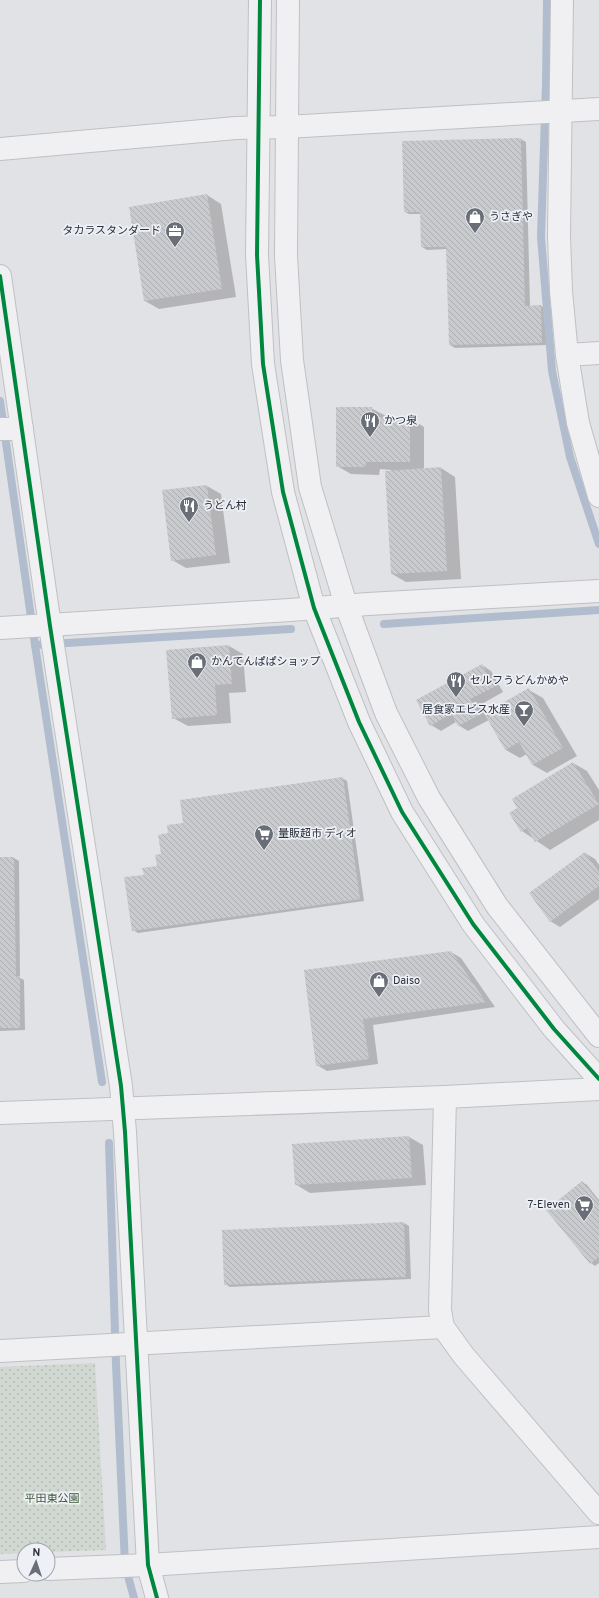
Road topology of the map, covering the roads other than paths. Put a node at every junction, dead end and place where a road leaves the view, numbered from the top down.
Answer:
1 (260, 0) edge
2 (288, 0) edge
3 (562, 0) edge
4 (599, 109) edge
5 (550, 112) junction
6 (258, 127) junction
7 (286, 127) junction
8 (0, 149) edge
9 (0, 276) edge
10 (599, 353) edge
11 (566, 355) junction
12 (11, 429) edge
13 (599, 496) edge
14 (599, 591) edge
15 (346, 605) junction
16 (314, 608) junction
17 (0, 628) edge
18 (44, 633) junction
19 (599, 1036) edge
20 (599, 1079) edge
21 (599, 1090) edge
22 (446, 1098) junction
23 (123, 1109) junction
24 (0, 1114) edge
25 (443, 1327) junction
26 (122, 1344) junction
27 (0, 1351) edge
28 (599, 1513) edge
29 (599, 1537) edge
30 (134, 1565) junction
31 (56, 1569) edge
32 (16, 1571) edge
33 (0, 1572) edge
34 (157, 1598) edge

1 - 6 street
2 - 7 street
3 - 5 street
4 - 5 street
5 - 7 street
5 - 11 street
6 - 7 street
6 - 8 street
6 - 16 street
7 - 15 street
9 - 12 street
10 - 11 street
11 - 13 street
12 - 18 street
14 - 15 street
15 - 16 street
15 - 19 street
16 - 18 street
16 - 20 street
17 - 18 street
18 - 23 street
21 - 22 street
22 - 23 street
22 - 25 street
23 - 24 street
23 - 26 street
25 - 26 street
25 - 28 street
26 - 27 street
26 - 30 street
29 - 30 street
30 - 31 street
30 - 34 street
32 - 33 street

